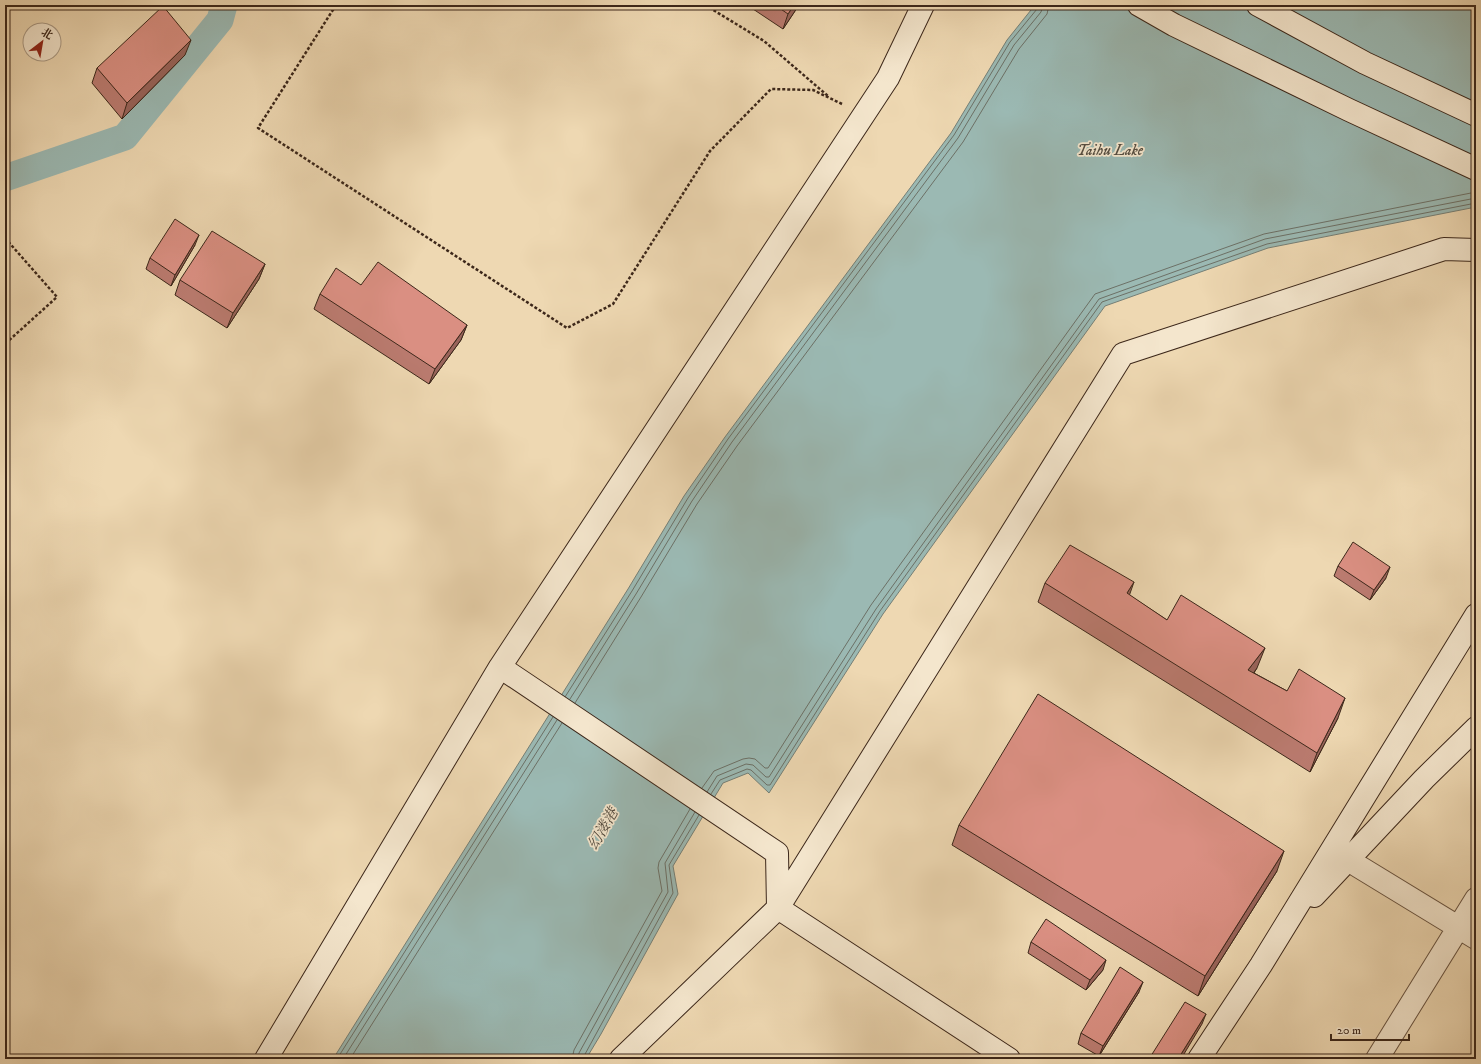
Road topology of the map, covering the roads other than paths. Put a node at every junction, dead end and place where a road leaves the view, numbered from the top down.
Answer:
1 (923, 5) edge
2 (1139, 5) edge
3 (1258, 5) edge
4 (1476, 115) edge
5 (1476, 169) edge
6 (1476, 250) edge
7 (1476, 615) edge
8 (500, 667) junction
9 (1476, 728) edge
10 (1348, 860) junction
11 (1476, 899) edge
12 (778, 908) junction
13 (1467, 932) edge
14 (1261, 965) junction
15 (266, 1059) edge
16 (621, 1059) edge
17 (1008, 1059) edge
18 (1199, 1059) edge
19 (1377, 1059) edge

1 - 8 street
2 - 5 street
3 - 4 street
6 - 12 street
7 - 14 street
8 - 12 street
8 - 15 street
9 - 10 street
10 - 13 street
10 - 14 street
11 - 13 street
12 - 16 street
12 - 17 street
13 - 19 street
14 - 18 street

